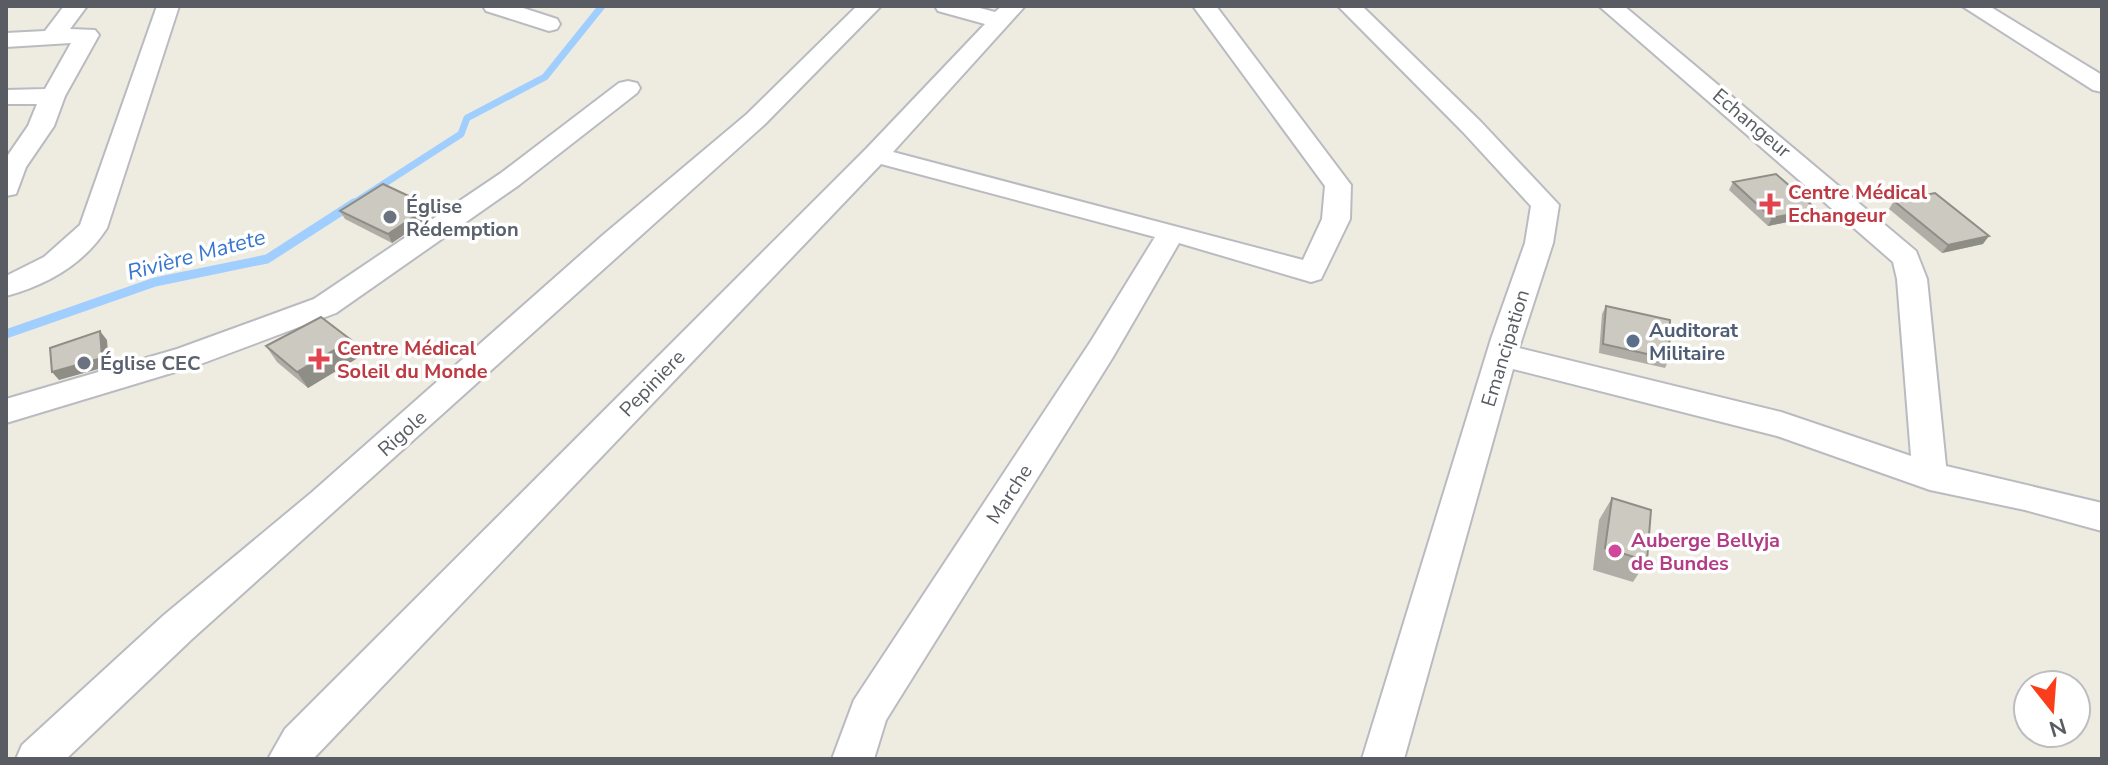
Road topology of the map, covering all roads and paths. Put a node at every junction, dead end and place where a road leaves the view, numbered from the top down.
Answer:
1 (76, 6) edge
2 (168, 6) edge
3 (494, 6) edge
4 (870, 6) edge
5 (946, 6) edge
6 (1204, 6) edge
7 (1349, 6) edge
8 (1610, 6) edge
9 (1973, 6) edge
10 (1008, 14) edge
11 (549, 24) dead end
12 (53, 36) junction
13 (6, 40) edge
14 (2102, 85) edge
15 (628, 88) dead end
16 (53, 96) junction
17 (6, 97) edge
18 (875, 155) junction
19 (6, 188) edge
20 (1172, 232) junction
21 (6, 286) edge
22 (1502, 355) junction
23 (6, 411) edge
24 (1930, 476) junction
25 (2102, 517) edge
26 (37, 759) edge
27 (289, 759) edge
28 (853, 759) edge
29 (1383, 759) edge

1 - 12 street
2 - 21 street
3 - 11 street
4 - 26 street, Rigole
5 - 10 street
6 - 20 street
7 - 22 street, Emancipation
8 - 24 street, Echangeur
9 - 14 street
10 - 18 street, Pepiniere
12 - 13 street
12 - 16 street
15 - 23 street
16 - 17 street
16 - 19 street
18 - 20 street
18 - 27 street, Pepiniere
20 - 28 street, Marche
22 - 24 street
22 - 29 street, Emancipation
24 - 25 street

